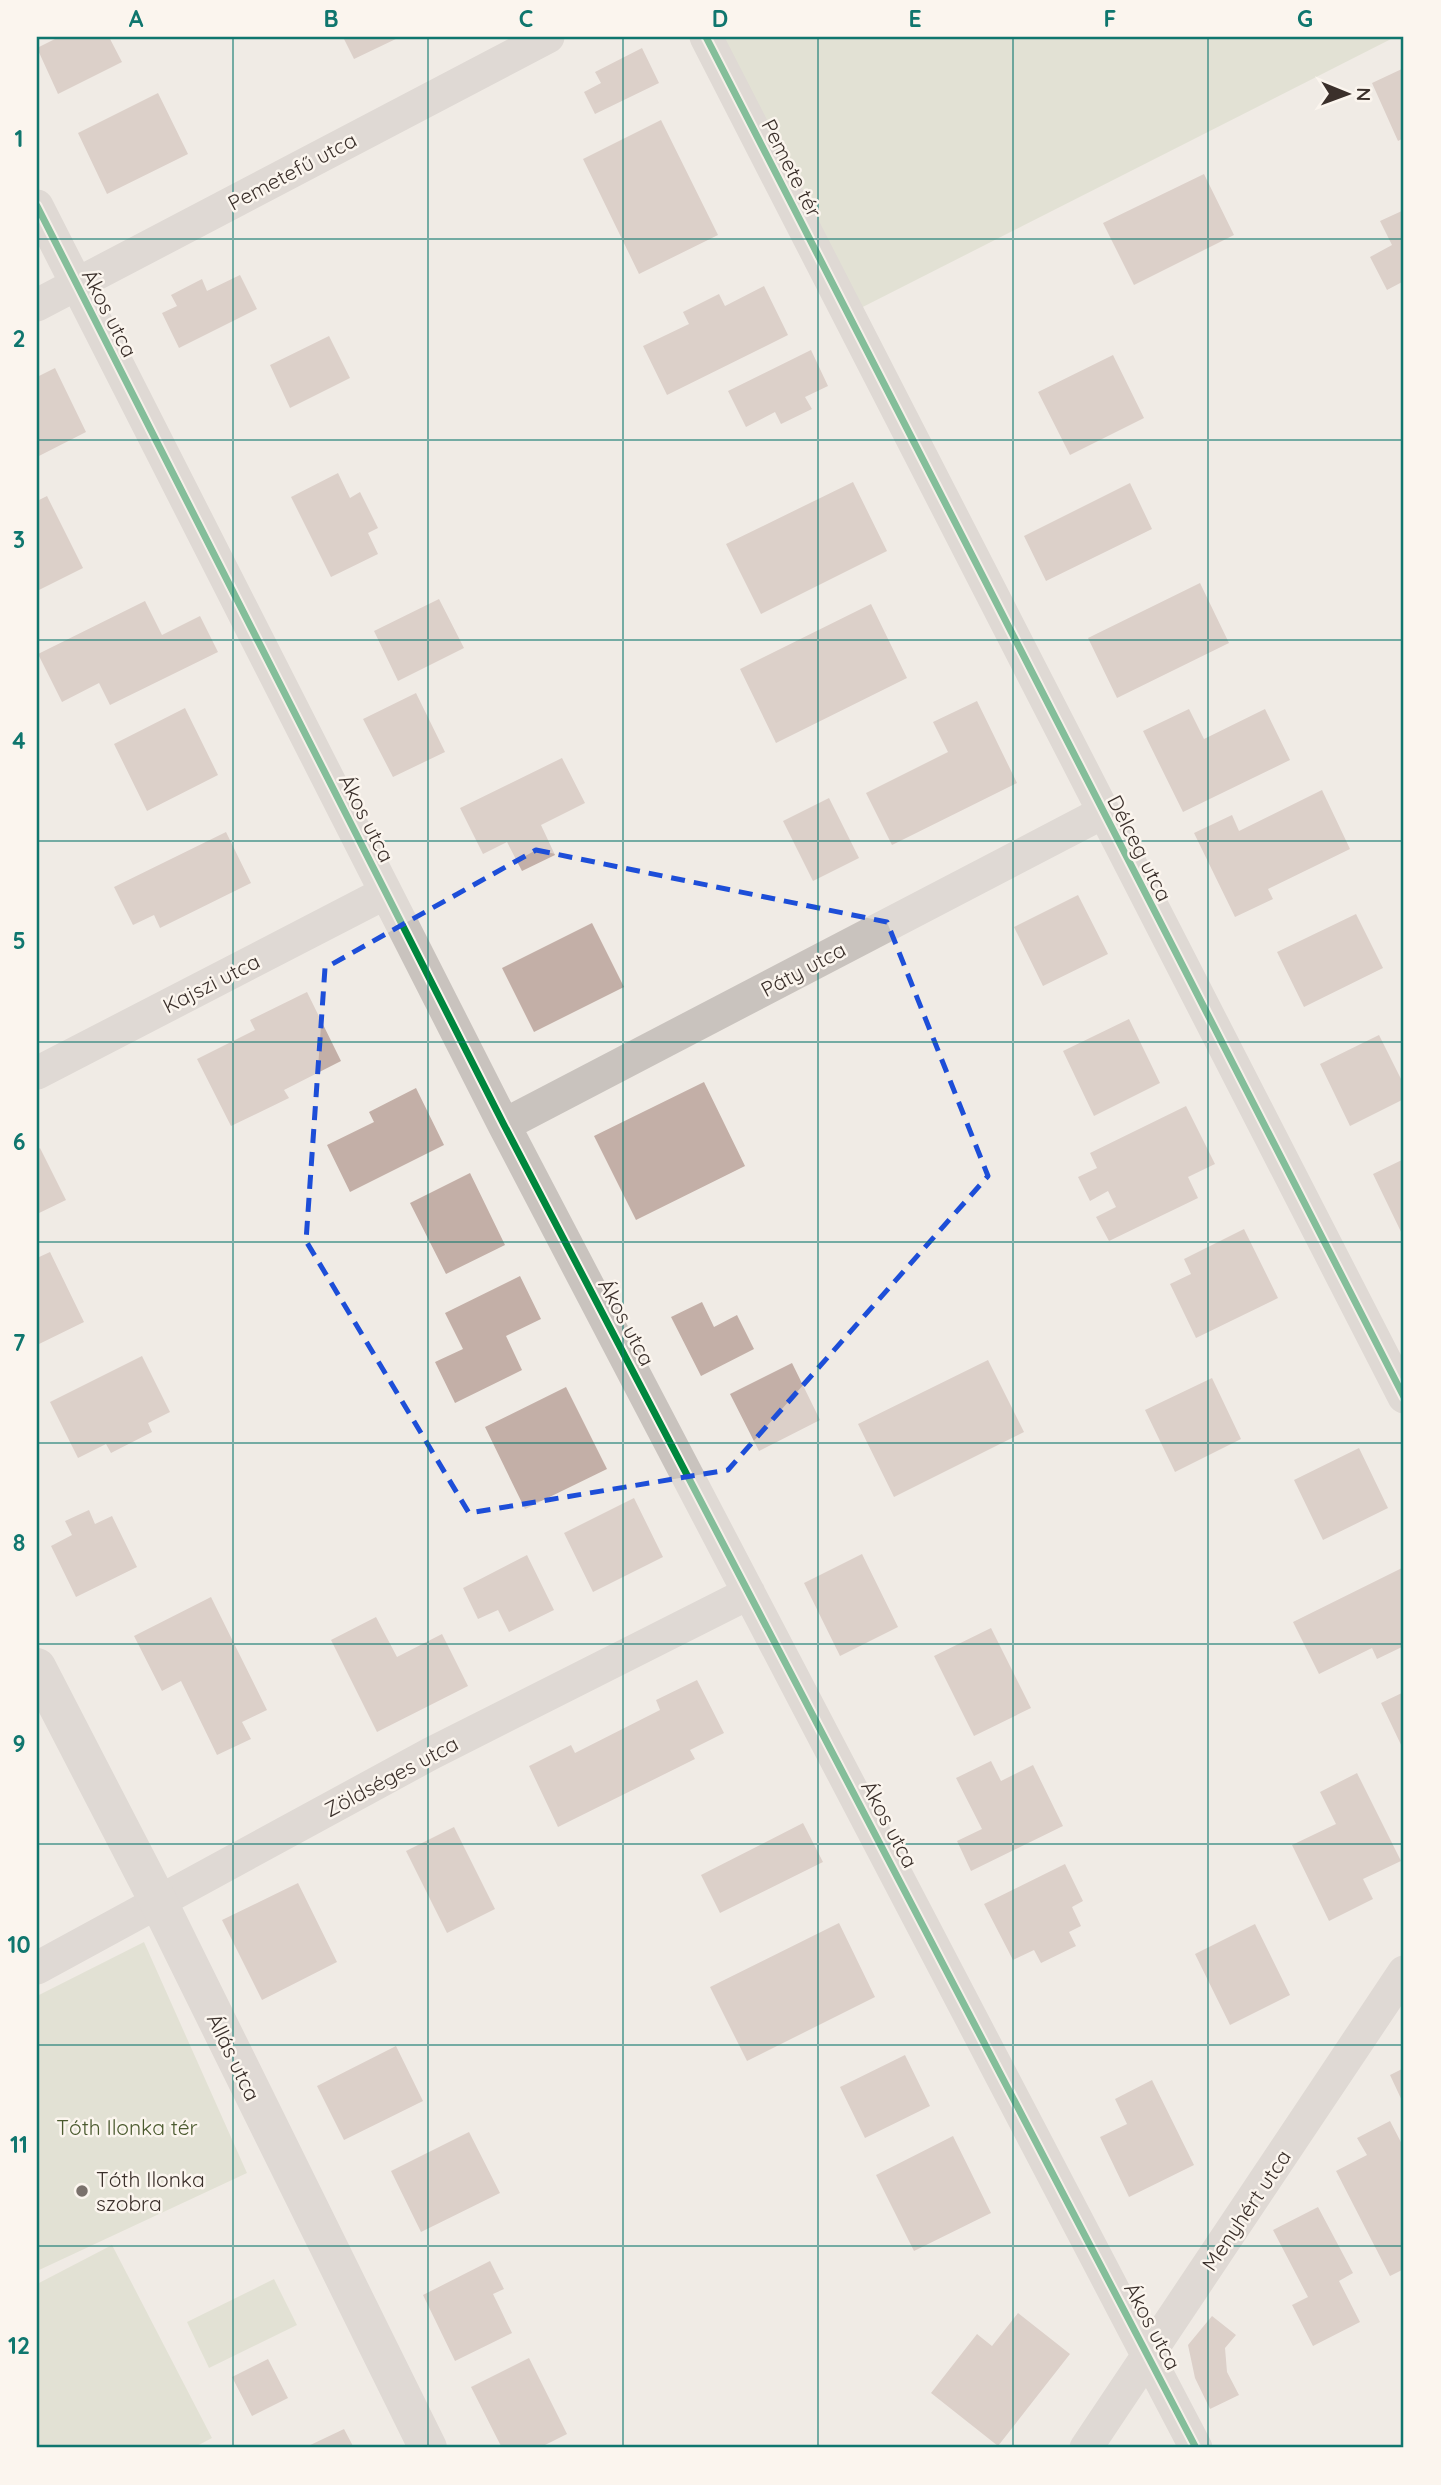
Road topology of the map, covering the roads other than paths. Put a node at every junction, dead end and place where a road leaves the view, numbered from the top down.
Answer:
1 (548, 37) edge
2 (705, 37) edge
3 (37, 206) edge
4 (76, 284) junction
5 (37, 305) edge
6 (847, 315) joint
7 (1102, 813) junction
8 (385, 892) junction
9 (37, 1073) edge
10 (504, 1125) junction
11 (1404, 1396) edge
12 (750, 1592) junction
13 (37, 1667) edge
14 (158, 1901) junction
15 (37, 1968) edge
16 (1404, 1972) edge
17 (1149, 2356) junction
18 (429, 2448) edge
19 (1086, 2448) edge
20 (1196, 2448) edge

1 - 4 street, Pemetefű utca
2 - 6 street, Pemete tér
3 - 4 street, Ákos utca
4 - 5 street, Pemetefű utca
4 - 8 street, Ákos utca
6 - 7 street, Délceg utca
7 - 10 street, Páty utca
7 - 11 street, Délceg utca
8 - 9 street, Kajszi utca
8 - 10 street, Ákos utca
10 - 12 street, Ákos utca
12 - 14 street, Zöldséges utca
12 - 17 street, Ákos utca
13 - 14 street, Állás utca
14 - 15 street, Zöldséges utca
14 - 18 street, Állás utca
16 - 17 street, Menyhért utca
17 - 19 street, Menyhért utca
17 - 20 street, Ákos utca

